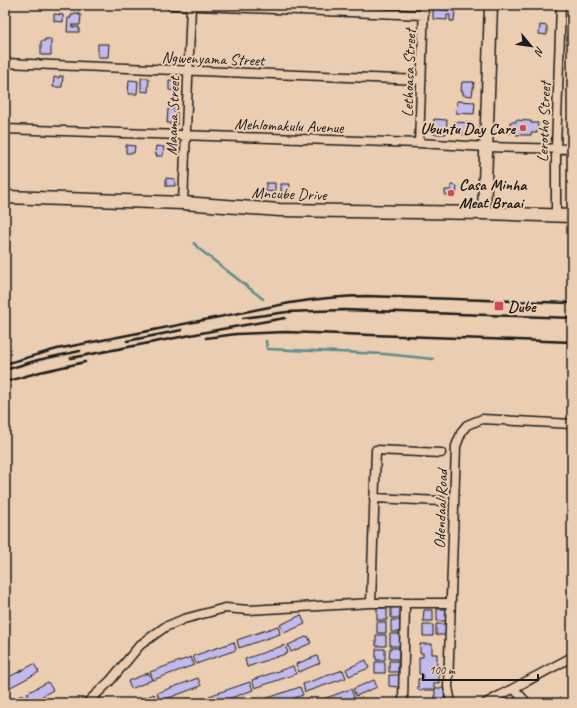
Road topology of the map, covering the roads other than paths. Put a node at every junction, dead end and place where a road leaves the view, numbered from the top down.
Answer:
1 (171, 5) edge
2 (424, 5) edge
3 (491, 5) edge
4 (561, 5) edge
5 (191, 6) edge
6 (424, 14) junction
7 (5, 63) edge
8 (188, 71) junction
9 (421, 80) junction
10 (5, 129) edge
11 (186, 136) junction
12 (419, 143) junction
13 (486, 147) junction
14 (556, 148) junction
15 (572, 149) edge
16 (5, 197) edge
17 (183, 203) junction
18 (484, 213) junction
19 (556, 216) junction
20 (572, 216) edge
21 (572, 424) edge
22 (441, 453) dead end
23 (374, 498) junction
24 (441, 501) dead end
25 (371, 603) junction
26 (404, 603) junction
27 (450, 603) junction
28 (572, 657) edge
29 (514, 689) junction
30 (87, 703) edge
31 (403, 703) edge
32 (451, 703) edge
33 (486, 703) edge
34 (527, 703) edge

1 - 5 street
2 - 6 street, Lethoasa Street
3 - 13 street
4 - 14 street, Lerotho Street
5 - 6 street
5 - 8 street, Maama Street
6 - 9 street, Lethoasa Street
7 - 8 street, Ngwenyama Street
8 - 9 street, Ngwenyama Street
8 - 11 street, Maama Street
9 - 12 street, Lethoasa Street
10 - 11 street, Mehlomakulu Avenue
11 - 12 street, Mehlomakulu Avenue
11 - 17 street, Maama Street
12 - 13 street, Mehlomakulu Avenue
13 - 14 street, Mehlomakulu Avenue
13 - 18 street
14 - 15 street, Mehlomakulu Avenue
14 - 19 street, Lerotho Street
16 - 17 street, Mncube Drive
17 - 18 street, Mncube Drive
18 - 19 street, Mncube Drive
19 - 20 street, Mncube Drive
21 - 27 street, Odendaal Road
22 - 23 street
23 - 24 street
23 - 25 street
25 - 26 street
25 - 30 street
26 - 27 street
26 - 31 street
27 - 32 street, Odendaal Road
28 - 29 street
29 - 33 street
29 - 34 street

